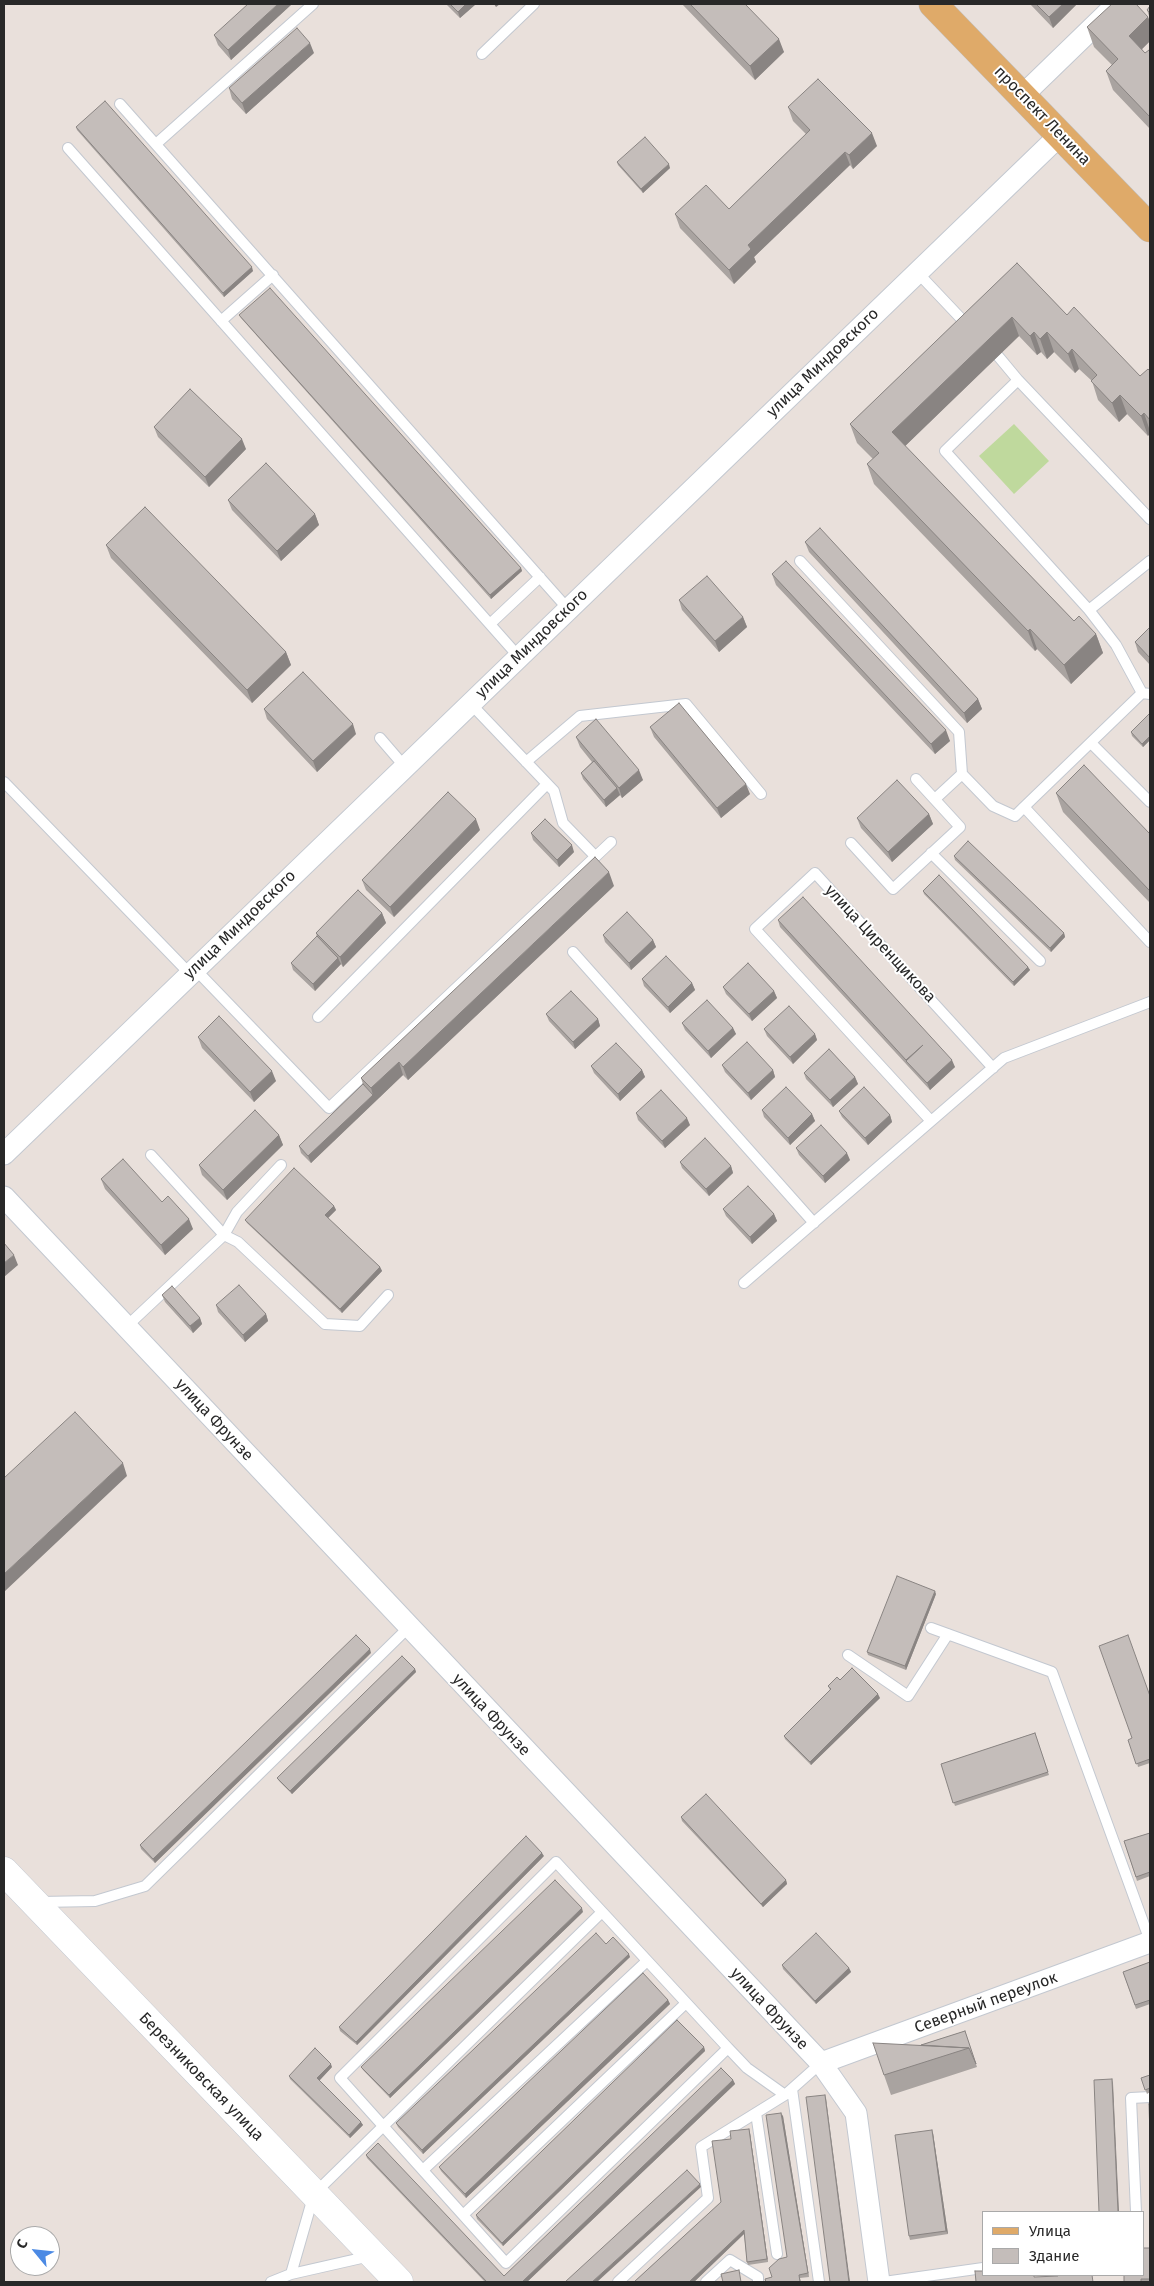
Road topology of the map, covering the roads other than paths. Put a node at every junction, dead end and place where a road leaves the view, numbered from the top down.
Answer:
1 (313, 4) edge
2 (534, 4) edge
3 (933, 4) edge
4 (1117, 4) edge
5 (482, 54) dead end
6 (1022, 96) junction
7 (120, 104) dead end
8 (1060, 135) junction
9 (156, 144) junction
10 (68, 148) dead end
11 (1150, 228) edge
12 (917, 272) junction
13 (273, 275) junction
14 (221, 321) junction
15 (973, 331) edge
16 (998, 356) edge
17 (1018, 380) junction
18 (1150, 519) edge
19 (1150, 561) edge
20 (800, 562) dead end
21 (540, 577) junction
22 (568, 609) junction
23 (1089, 610) junction
24 (490, 624) junction
25 (519, 657) junction
26 (1146, 694) edge
27 (470, 704) junction
28 (380, 738) dead end
29 (1091, 743) junction
30 (526, 762) junction
31 (405, 767) junction
32 (962, 774) junction
33 (916, 779) dead end
34 (4, 782) edge
35 (547, 784) junction
36 (761, 794) dead end
37 (935, 799) junction
38 (1150, 802) edge
39 (1024, 807) junction
40 (611, 842) dead end
41 (850, 843) dead end
42 (931, 853) junction
43 (595, 856) junction
44 (1150, 942) edge
45 (573, 952) dead end
46 (1040, 961) dead end
47 (193, 971) junction
48 (1150, 1002) edge
49 (318, 1017) dead end
50 (993, 1068) junction
51 (931, 1121) junction
52 (4, 1154) edge
53 (151, 1155) dead end
54 (282, 1165) dead end
55 (4, 1197) edge
56 (814, 1223) junction
57 (224, 1235) junction
58 (744, 1282) dead end
59 (388, 1295) dead end
60 (126, 1327) junction
61 (409, 1627) junction
62 (932, 1628) dead end
63 (948, 1634) junction
64 (848, 1655) dead end
65 (4, 1871) edge
66 (33, 1902) junction
67 (602, 1912) junction
68 (1150, 1942) edge
69 (647, 1960) junction
70 (686, 2003) junction
71 (728, 2048) junction
72 (821, 2063) junction
73 (788, 2092) junction
74 (1150, 2097) edge
75 (756, 2113) junction
76 (383, 2126) junction
77 (423, 2170) junction
78 (314, 2194) junction
79 (1136, 2211) edge
80 (463, 2215) junction
81 (777, 2254) dead end
82 (374, 2256) junction
83 (982, 2268) edge
84 (291, 2274) junction
85 (271, 2282) edge
86 (399, 2282) edge
87 (618, 2282) edge
88 (706, 2282) edge
89 (758, 2282) edge
90 (819, 2282) edge
91 (879, 2282) edge
92 (884, 2282) edge

1 - 9 lane
2 - 5 lane
3 - 6 main road, проспект Ленина
4 - 6 street
6 - 8 main road, проспект Ленина
7 - 9 lane
8 - 11 main road, проспект Ленина
8 - 12 street, улица Миндовского
9 - 13 lane
10 - 14 lane
12 - 15 lane
12 - 22 street, улица Миндовского
13 - 14 lane
13 - 21 lane
14 - 24 lane
16 - 17 lane
17 - 18 lane
17 - 23 lane
19 - 23 lane
20 - 32 lane
21 - 22 lane
21 - 24 lane
22 - 25 street, улица Миндовского
23 - 26 lane
24 - 25 lane
25 - 27 street, улица Миндовского
26 - 29 lane
27 - 30 lane
27 - 31 street, улица Миндовского
28 - 31 lane
29 - 38 lane
29 - 39 lane
30 - 35 lane
30 - 36 lane
31 - 47 street, улица Миндовского
32 - 37 lane
32 - 39 lane
33 - 37 lane
34 - 47 lane
35 - 43 lane
35 - 49 lane
37 - 42 lane
39 - 44 lane
40 - 43 lane
41 - 42 lane
42 - 46 lane
43 - 47 lane
45 - 56 lane
47 - 52 street, улица Миндовского
48 - 50 lane
50 - 51 lane
50 - 51 lane, улица Циренщикова
51 - 56 lane
53 - 57 lane
54 - 57 lane
55 - 60 street, улица Фрунзе
56 - 58 lane
57 - 59 lane
57 - 60 lane
60 - 61 street, улица Фрунзе
61 - 66 lane
61 - 72 street, улица Фрунзе
62 - 63 lane
63 - 64 lane
63 - 68 lane
65 - 66 street, Березниковская улица
66 - 78 street, Березниковская улица
67 - 69 lane
67 - 76 lane
67 - 76 lane
68 - 72 street, Северный переулок
69 - 70 lane
69 - 77 lane
70 - 71 lane
70 - 80 lane
71 - 73 lane
71 - 80 lane
72 - 73 lane
72 - 91 street, улица Фрунзе
73 - 75 lane
73 - 90 lane
74 - 79 lane
75 - 81 lane
75 - 87 lane
76 - 77 lane
76 - 78 lane
77 - 80 lane
78 - 82 street, Березниковская улица
78 - 84 lane
82 - 84 lane
82 - 86 street, Березниковская улица
83 - 92 lane
84 - 85 lane
88 - 89 lane

